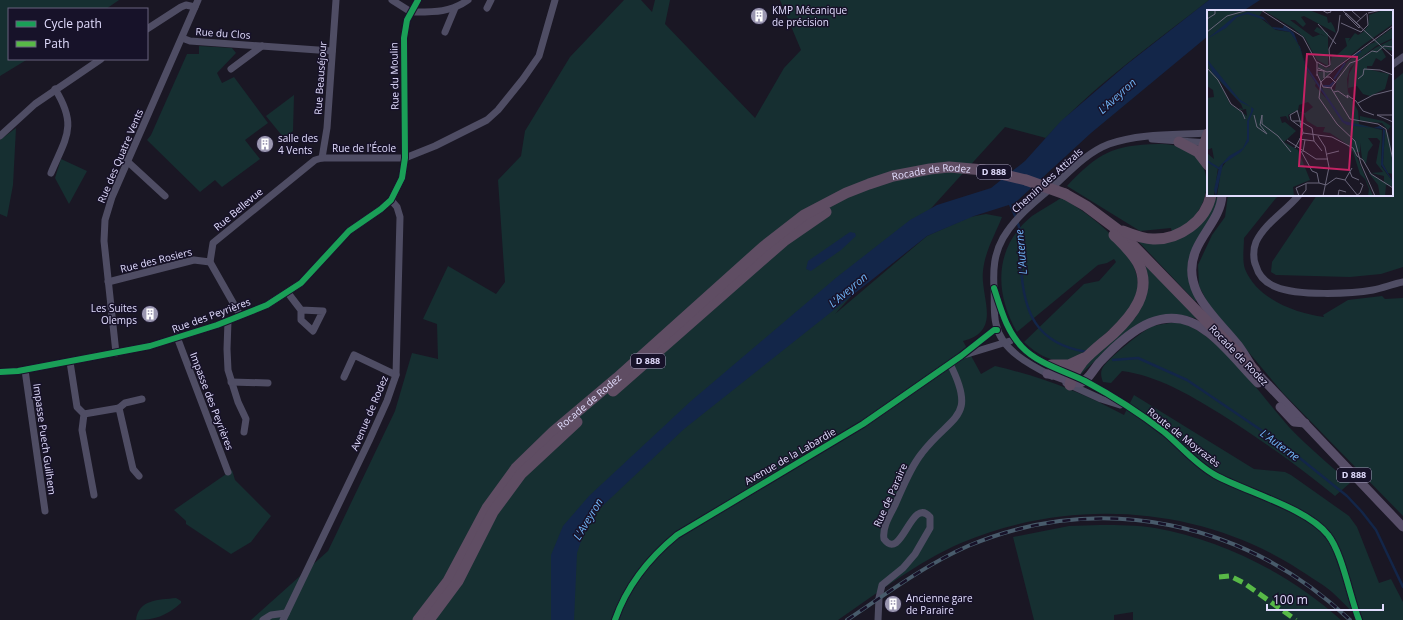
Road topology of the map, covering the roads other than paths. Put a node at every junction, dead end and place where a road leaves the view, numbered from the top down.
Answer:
1 (336, 0) edge
2 (392, 0) edge
3 (418, 0) edge
4 (468, 0) edge
5 (491, 0) edge
6 (555, 0) edge
7 (196, 3) edge
8 (455, 8) junction
9 (488, 8) dead end
10 (411, 12) junction
11 (148, 28) edge
12 (445, 32) dead end
13 (182, 38) junction
14 (262, 46) junction
15 (332, 51) junction
16 (1403, 57) edge
17 (99, 60) edge
18 (1393, 64) edge
19 (231, 69) dead end
20 (54, 89) junction
21 (0, 136) edge
22 (1136, 138) junction
23 (1207, 138) edge
24 (1179, 142) junction
25 (322, 158) junction
26 (405, 158) junction
27 (128, 161) junction
28 (1206, 162) edge
29 (930, 171) junction
30 (51, 173) dead end
31 (165, 196) dead end
32 (1211, 196) edge
33 (1222, 196) edge
34 (1298, 196) edge
35 (391, 200) junction
36 (1086, 206) junction
37 (1118, 230) junction
38 (210, 262) junction
39 (108, 282) junction
40 (1403, 282) edge
41 (994, 288) junction
42 (288, 293) junction
43 (301, 310) dead end
44 (240, 316) junction
45 (228, 321) junction
46 (997, 330) junction
47 (177, 337) junction
48 (1016, 340) junction
49 (1005, 342) junction
50 (116, 353) junction
51 (962, 356) junction
52 (1088, 356) junction
53 (70, 362) junction
54 (950, 364) junction
55 (25, 370) junction
56 (1049, 370) junction
57 (1255, 371) junction
58 (0, 372) edge
59 (396, 375) junction
60 (344, 377) dead end
61 (1071, 380) junction
62 (1085, 381) junction
63 (231, 382) junction
64 (268, 383) dead end
65 (142, 399) dead end
66 (1124, 406) junction
67 (119, 408) junction
68 (84, 414) junction
69 (1305, 423) junction
70 (244, 432) dead end
71 (228, 472) dead end
72 (139, 476) dead end
73 (94, 495) dead end
74 (44, 511) dead end
75 (1403, 527) edge
76 (284, 617) edge
77 (263, 620) edge
78 (418, 620) edge
79 (429, 620) edge
80 (615, 620) edge
81 (878, 620) edge
82 (1359, 620) edge

1 - 15 street, Rue Beauséjour
2 - 10 street
3 - 10 street, Rue du Moulin
4 - 8 street
5 - 9 street
6 - 26 street
7 - 11 street
7 - 13 street, Rue des Quatre Vents
8 - 10 street
8 - 12 street
10 - 26 street, Rue du Moulin
13 - 14 street, Rue du Clos
13 - 27 street, Rue des Quatre Vents
14 - 15 street, Rue du Clos
14 - 19 street, Rue du Clos
15 - 25 street, Rue Beauséjour
16 - 18 street
17 - 20 street
20 - 21 street
20 - 30 street
22 - 23 street, Chemin des Attizals
22 - 24 street, Chemin des Attizals
22 - 41 street, Chemin des Attizals
23 - 24 street, Chemin des Attizals
23 - 28 highway
24 - 28 highway
25 - 26 street, Rue de l'École
25 - 38 street, Rue Bellevue
26 - 35 street, Rue du Moulin
27 - 31 street
27 - 39 street, Rue des Quatre Vents
29 - 36 highway, Rocade de Rodez / D 888, bridge
29 - 78 highway, Rocade de Rodez / D 888
29 - 79 highway, Rocade de Rodez / D 888
32 - 37 highway
33 - 57 main road
34 - 40 street
35 - 42 street, Rue des Peyrières
35 - 59 street, Avenue de Rodez
36 - 37 highway, Rocade de Rodez / D 888
36 - 52 highway
37 - 57 highway, Rocade de Rodez / D 888
38 - 39 street, Rue des Rosiers
38 - 44 street
39 - 50 street, Rue des Quatre Vents
41 - 46 street, Chemin des Attizals
41 - 48 street, Chemin des Attizals
42 - 43 street
42 - 44 street, Rue des Peyrières
44 - 45 street, Rue des Peyrières
45 - 47 street, Rue des Peyrières
45 - 63 street
46 - 48 street
46 - 49 street, Chemin des Attizals
46 - 51 street, Avenue de la Labardie
47 - 50 street, Rue des Peyrières
47 - 71 street, Impasse des Peyrières
48 - 49 street
48 - 56 street
49 - 51 street, Avenue de la Labardie
49 - 56 street
50 - 53 street, Rue des Peyrières
51 - 54 street, Avenue de la Labardie
52 - 56 highway
52 - 61 highway
53 - 55 street, Rue des Peyrières
53 - 68 street
54 - 80 street, Avenue de la Labardie
54 - 81 street, Rue de Paraire
55 - 58 street, Rue des Peyrières
55 - 74 street, Impasse Puech Guilhem
56 - 61 main road
57 - 69 main road, Rocade de Rodez / D 888
59 - 60 street
59 - 76 street, Avenue de Rodez
61 - 62 main road
61 - 66 street, Route de Moyrazès
62 - 66 street, Route de Moyrazès
62 - 69 main road
63 - 64 street
63 - 70 street
65 - 67 street
66 - 82 street, Route de Moyrazès
67 - 68 street
67 - 72 street
68 - 73 street
69 - 75 main road, Rocade de Rodez / D 888
76 - 77 street

